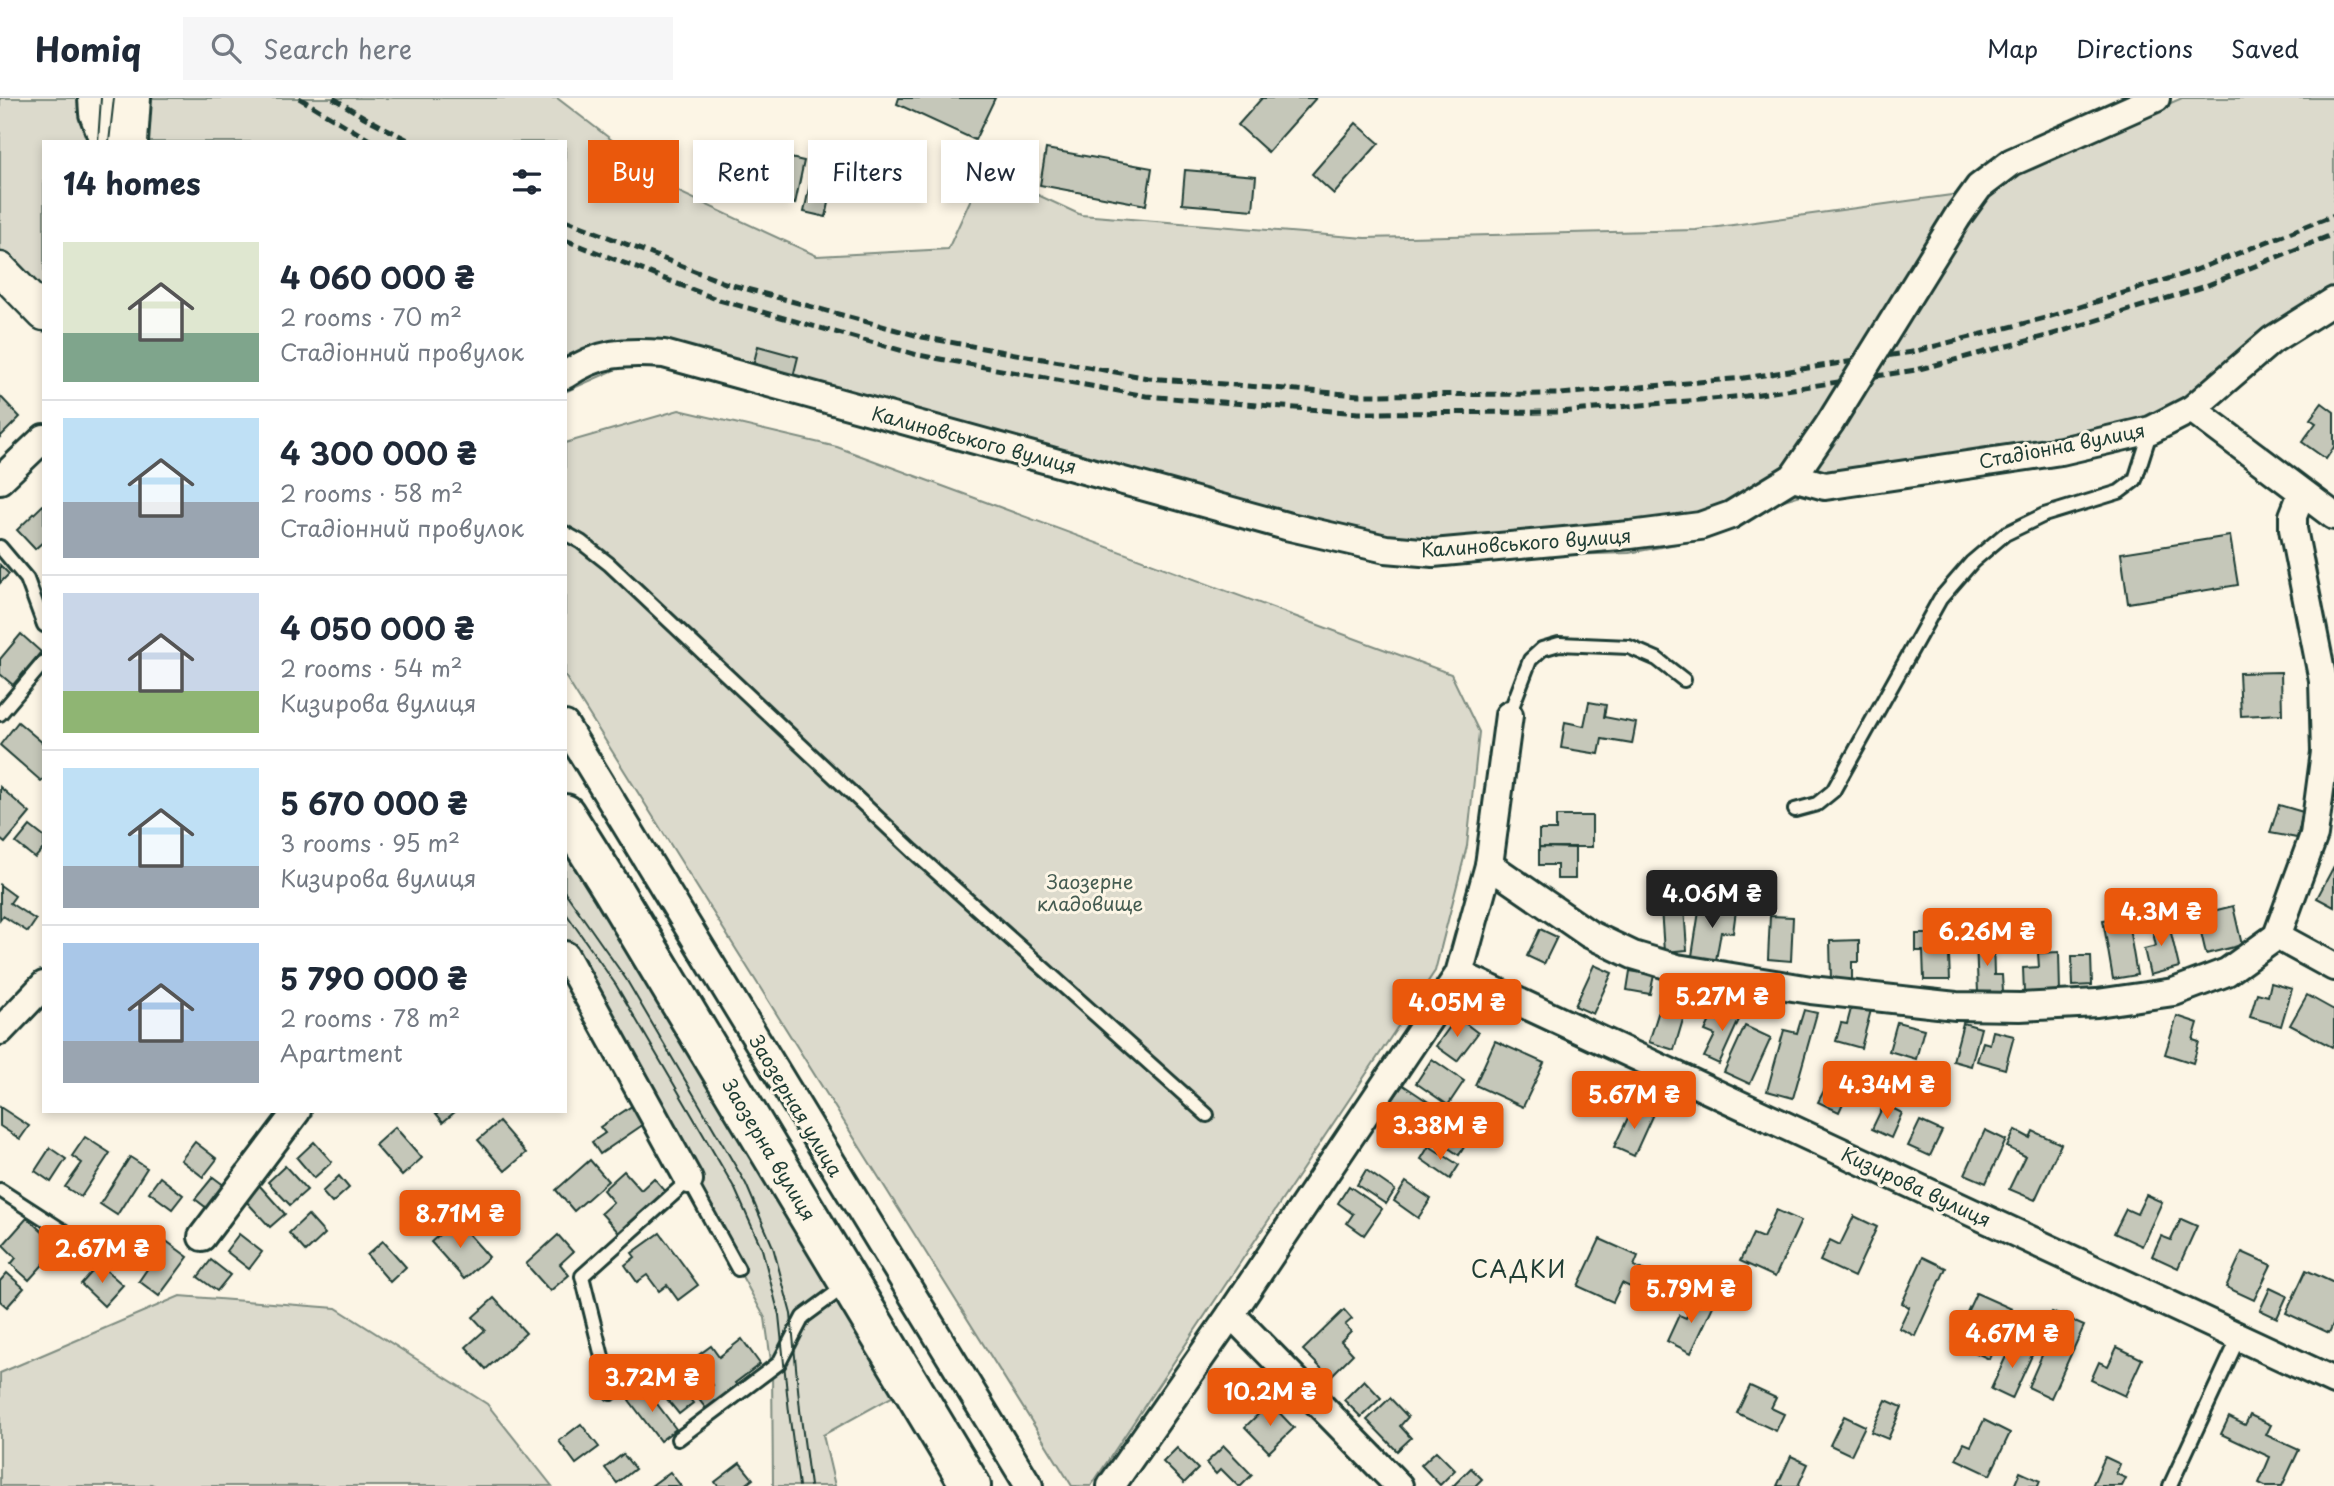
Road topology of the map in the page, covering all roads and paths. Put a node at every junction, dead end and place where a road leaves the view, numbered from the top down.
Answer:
1 (98, 98) edge
2 (131, 98) edge
3 (2156, 98) edge
4 (109, 140) edge
5 (128, 140) edge
6 (0, 269) edge
7 (2334, 301) edge
8 (42, 312) edge
9 (567, 374) edge
10 (2192, 409) junction
11 (2151, 430) junction
12 (42, 440) edge
13 (1793, 477) junction
14 (0, 480) edge
15 (2302, 493) junction
16 (2334, 516) edge
17 (567, 535) edge
18 (0, 547) edge
19 (42, 620) edge
20 (42, 664) edge
21 (1684, 680) dead end
22 (0, 714) edge
23 (1509, 715) joint
24 (567, 728) edge
25 (1795, 810) dead end
26 (567, 817) edge
27 (1489, 865) junction
28 (2277, 936) junction
29 (567, 959) edge
30 (2334, 967) edge
31 (1459, 974) junction
32 (42, 987) edge
33 (0, 1031) edge
34 (295, 1113) edge
35 (1207, 1115) dead end
36 (689, 1180) junction
37 (0, 1190) edge
38 (68, 1234) dead end
39 (202, 1237) dead end
40 (738, 1269) dead end
41 (848, 1284) junction
42 (1231, 1314) junction
43 (2239, 1337) junction
44 (2334, 1381) edge
45 (611, 1393) dead end
46 (678, 1439) dead end
47 (971, 1486) edge
48 (1029, 1486) edge
49 (1111, 1486) edge
50 (1399, 1486) edge
51 (2169, 1486) edge

1 - 4 main road
2 - 5 main road
3 - 13 street, Калиновського вулиця, bridge
6 - 8 street
7 - 10 street, Стадіонна вулиця
9 - 13 street, Калиновського вулиця
10 - 11 street, Стадіонна вулиця
10 - 15 street
11 - 13 street, Стадіонна вулиця
11 - 25 lane
12 - 14 street
15 - 16 street
15 - 28 street
17 - 35 lane
18 - 19 lane
20 - 22 lane
21 - 23 lane
23 - 27 street
24 - 48 street, Заозерная улица
26 - 41 main road, Заозерна вулиця
27 - 28 street
27 - 31 street
28 - 30 street
29 - 36 street
31 - 42 street
31 - 43 street, Кизирова вулиця
32 - 33 street
34 - 39 street
36 - 40 lane
36 - 45 lane
37 - 38 lane
41 - 46 lane
41 - 47 main road, Заозерна вулиця
42 - 49 street
42 - 50 street
43 - 44 street, Кизирова вулиця
43 - 51 lane

